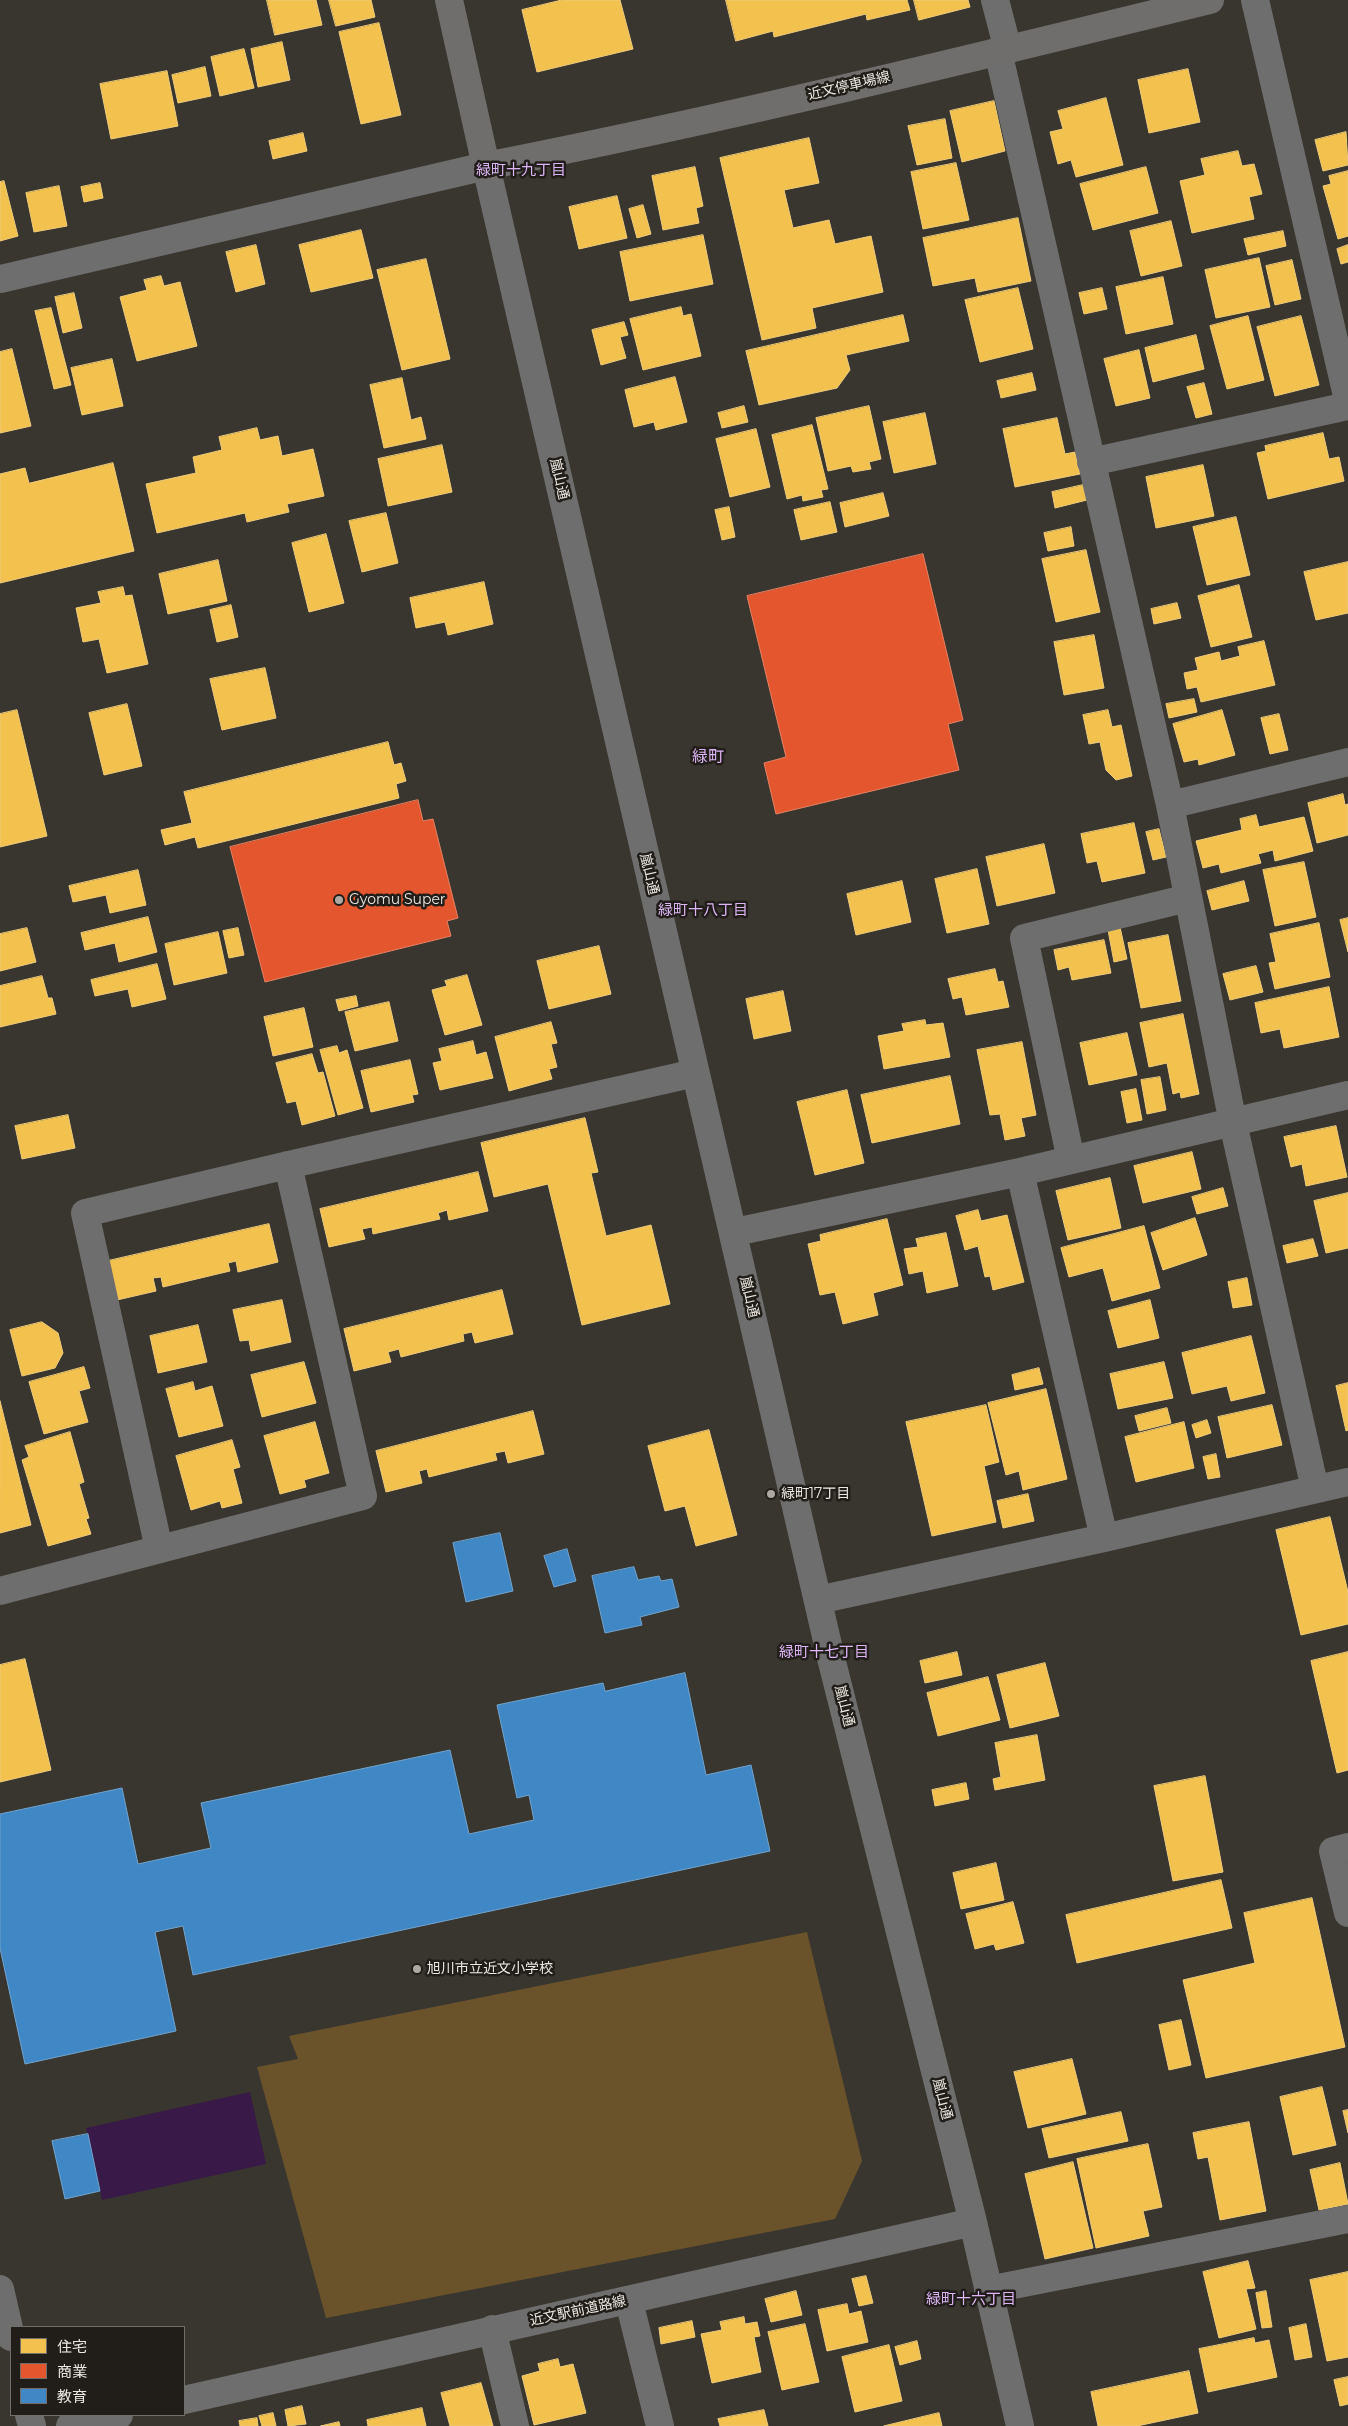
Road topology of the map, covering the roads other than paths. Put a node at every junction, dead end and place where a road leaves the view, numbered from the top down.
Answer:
1 (449, 0) edge
2 (996, 0) edge
3 (1210, 0) edge
4 (1255, 0) edge
5 (1003, 51) junction
6 (486, 166) junction
7 (0, 279) edge
8 (1348, 400) edge
9 (1348, 406) edge
10 (1092, 462) junction
11 (1348, 762) edge
12 (1170, 805) junction
13 (1188, 898) junction
14 (695, 1073) junction
15 (1348, 1095) edge
16 (1233, 1123) junction
17 (1071, 1160) junction
18 (288, 1164) junction
19 (1020, 1172) junction
20 (735, 1232) junction
21 (1348, 1482) edge
22 (1315, 1489) junction
23 (1104, 1538) junction
24 (159, 1549) junction
25 (0, 1591) edge
26 (818, 1600) junction
27 (1348, 1847) edge
28 (1348, 1913) edge
29 (1348, 2219) edge
30 (973, 2222) junction
31 (0, 2289) edge
32 (988, 2290) junction
33 (629, 2300) junction
34 (492, 2329) junction
35 (10, 2334) edge
36 (185, 2400) edge
37 (115, 2416) edge
38 (70, 2426) edge
39 (515, 2426) edge
40 (660, 2426) edge
41 (1020, 2426) edge

1 - 6 main road
2 - 5 street
3 - 5 main road, 近文停車場線
4 - 8 street
5 - 6 main road, 近文停車場線
5 - 10 street
6 - 7 street
6 - 14 street, 嵐山通
9 - 10 street
10 - 12 street
11 - 12 street
12 - 13 street
13 - 16 street
13 - 17 street
14 - 18 street
14 - 20 street, 嵐山通
15 - 16 street
16 - 17 street
16 - 22 street
17 - 19 street
18 - 24 street
18 - 24 street
19 - 20 street
19 - 23 street
20 - 26 street, 嵐山通
21 - 22 street
22 - 23 street
23 - 26 street
24 - 25 street
26 - 30 street, 嵐山通
27 - 28 street
29 - 32 street
30 - 32 street, 嵐山通
30 - 33 street, 近文駅前道路線
31 - 35 street
32 - 41 street, 嵐山通
33 - 34 street, 近文駅前道路線
33 - 40 street
34 - 36 street, 近文駅前道路線
34 - 39 street
37 - 38 street

